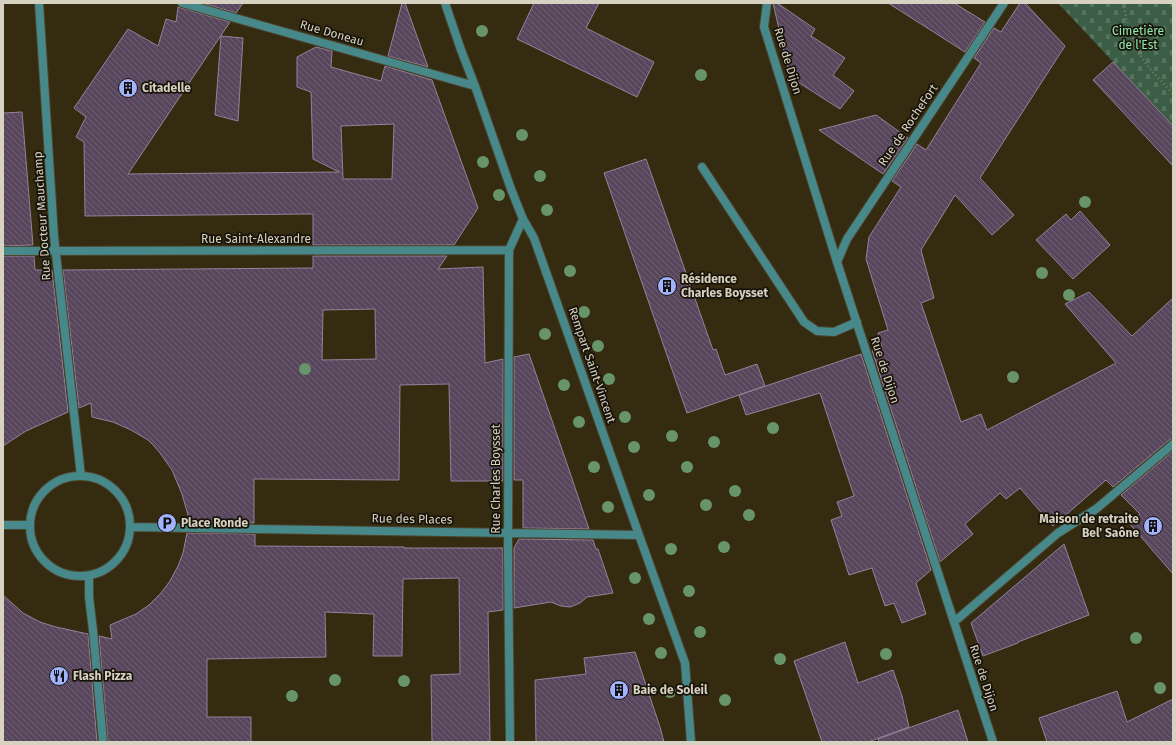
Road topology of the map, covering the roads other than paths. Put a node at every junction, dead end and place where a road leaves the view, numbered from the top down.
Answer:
1 (39, 3) edge
2 (182, 3) edge
3 (445, 3) edge
4 (767, 3) edge
5 (1004, 3) edge
6 (475, 86) junction
7 (702, 167) dead end
8 (523, 219) junction
9 (509, 250) junction
10 (3, 251) edge
11 (56, 251) junction
12 (837, 262) junction
13 (857, 322) junction
14 (1173, 444) edge
15 (81, 476) junction
16 (3, 525) edge
17 (29, 525) junction
18 (131, 527) junction
19 (508, 532) junction
20 (639, 534) junction
21 (89, 576) junction
22 (954, 622) junction
23 (103, 742) edge
24 (510, 742) edge
25 (691, 742) edge
26 (992, 742) edge

1 - 11 street, Rue Docteur Mauchamp
2 - 6 street, Rue Doneau
3 - 6 street, Rempart Saint-Vincent
4 - 12 street, Rue de Dijon
5 - 12 street, Rue de RocheFort
6 - 8 street, Rempart Saint-Vincent
7 - 13 street
8 - 9 street, Rue Charles Boysset
8 - 20 street, Rempart Saint-Vincent
9 - 11 street, Rue Saint-Alexandre
9 - 19 street, Rue Charles Boysset
10 - 11 street, Rue Saint-Alexandre
11 - 15 street, Rue Docteur Mauchamp
12 - 13 street, Rue de Dijon
13 - 22 street, Rue de Dijon
14 - 22 street
15 - 17 street
15 - 18 street
16 - 17 street
17 - 21 street
18 - 19 street, Rue des Places
18 - 21 street
19 - 20 street, Rue des Places
19 - 24 street, Rue Charles Boysset
20 - 25 street, Rempart Saint-Vincent
21 - 23 street
22 - 26 street, Rue de Dijon

